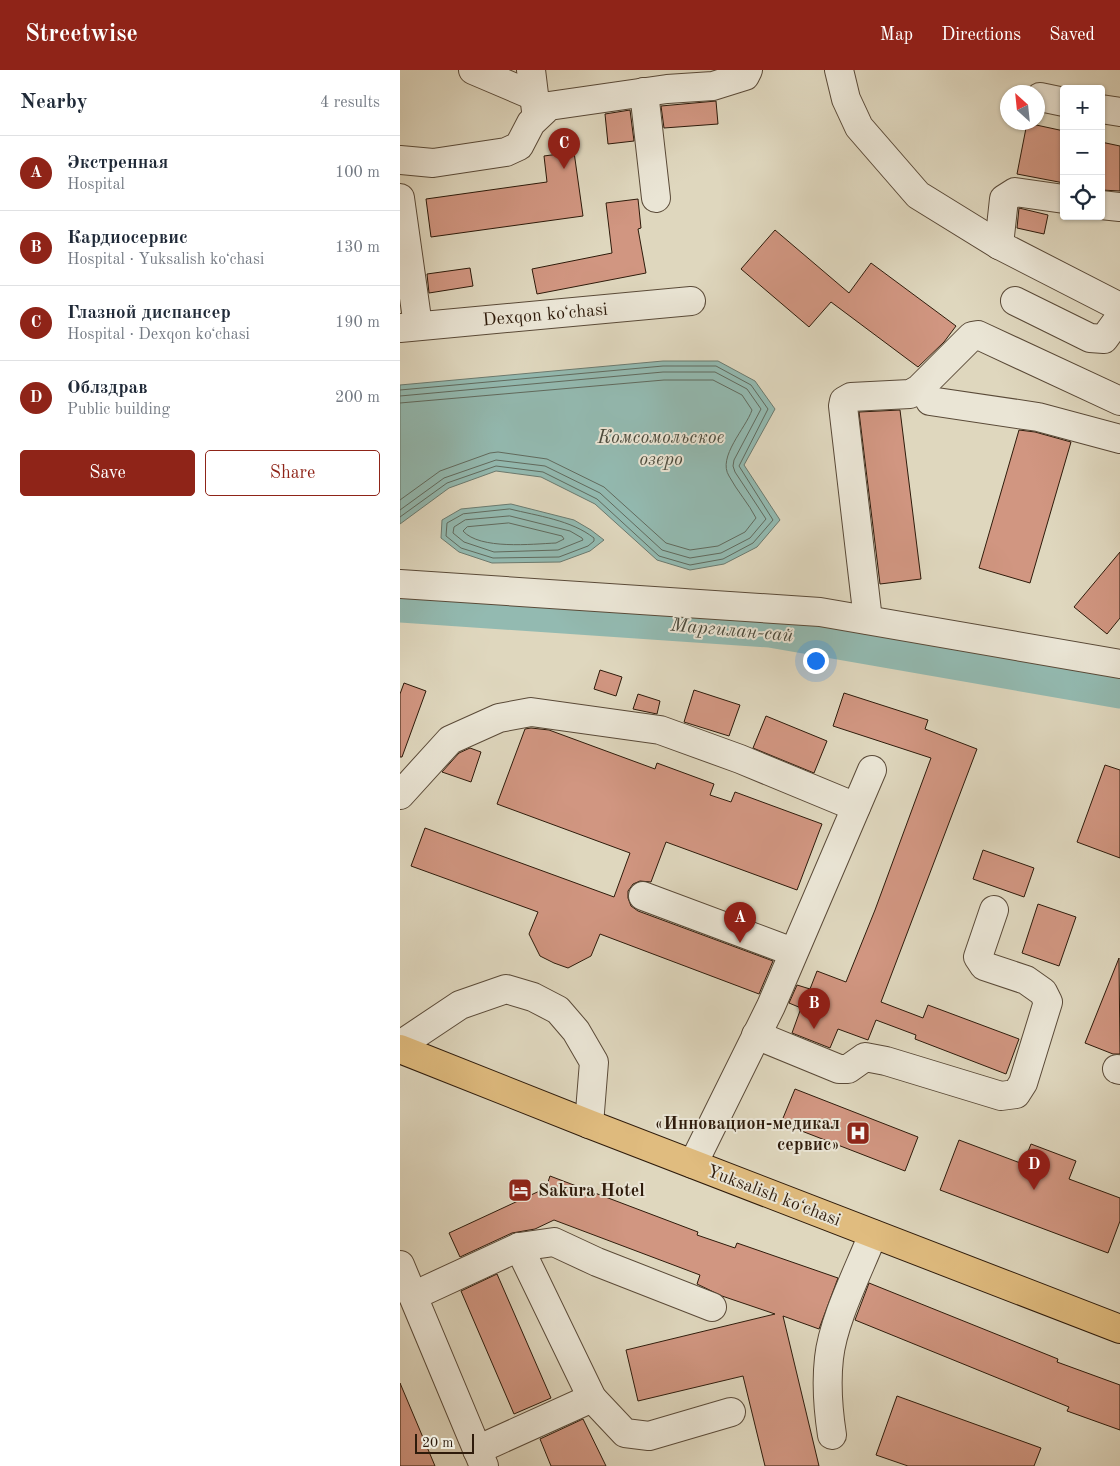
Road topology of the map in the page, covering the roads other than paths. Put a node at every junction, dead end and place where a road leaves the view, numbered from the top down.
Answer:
1 (474, 70) edge
2 (748, 70) edge
3 (839, 70) edge
4 (659, 84) edge
5 (534, 95) edge
6 (1105, 110) edge
7 (1120, 112) edge
8 (400, 160) edge
9 (400, 198) edge
10 (656, 198) dead end
11 (1060, 198) edge
12 (1105, 206) edge
13 (1120, 208) edge
14 (1000, 245) junction
15 (691, 301) dead end
16 (1015, 301) dead end
17 (1120, 307) edge
18 (1120, 317) edge
19 (409, 327) edge
20 (930, 401) dead end
21 (1120, 401) edge
22 (1120, 438) edge
23 (400, 584) edge
24 (868, 620) junction
25 (1120, 664) edge
26 (872, 770) dead end
27 (400, 795) edge
28 (856, 807) junction
29 (643, 896) dead end
30 (994, 910) dead end
31 (794, 952) junction
32 (756, 1035) junction
33 (400, 1045) edge
34 (400, 1049) edge
35 (589, 1124) junction
36 (693, 1164) junction
37 (873, 1234) junction
38 (519, 1247) junction
39 (400, 1265) edge
40 (413, 1296) junction
41 (712, 1307) dead end
42 (1120, 1329) edge
43 (592, 1398) junction
44 (731, 1412) dead end
45 (832, 1435) dead end
46 (480, 1458) edge

1 - 5 street
2 - 4 street
3 - 14 street
4 - 5 street
4 - 10 street
5 - 8 street
6 - 7 street
9 - 19 street
11 - 14 street
12 - 13 street
14 - 17 street
15 - 19 street, Dexqon koʻchasi
16 - 18 street
20 - 22 street
21 - 24 street
23 - 24 street
24 - 25 street
26 - 28 street
27 - 28 street
28 - 31 street
29 - 31 street
30 - 32 street
31 - 32 street
32 - 36 street
33 - 35 street
34 - 35 main road, Yuksalish koʻchasi
35 - 36 main road, Yuksalish koʻchasi
36 - 37 main road, Yuksalish koʻchasi
37 - 42 main road, Yuksalish koʻchasi
37 - 45 street
38 - 40 street
38 - 41 street
38 - 43 street
39 - 40 street
40 - 46 street
43 - 44 street
43 - 46 street

